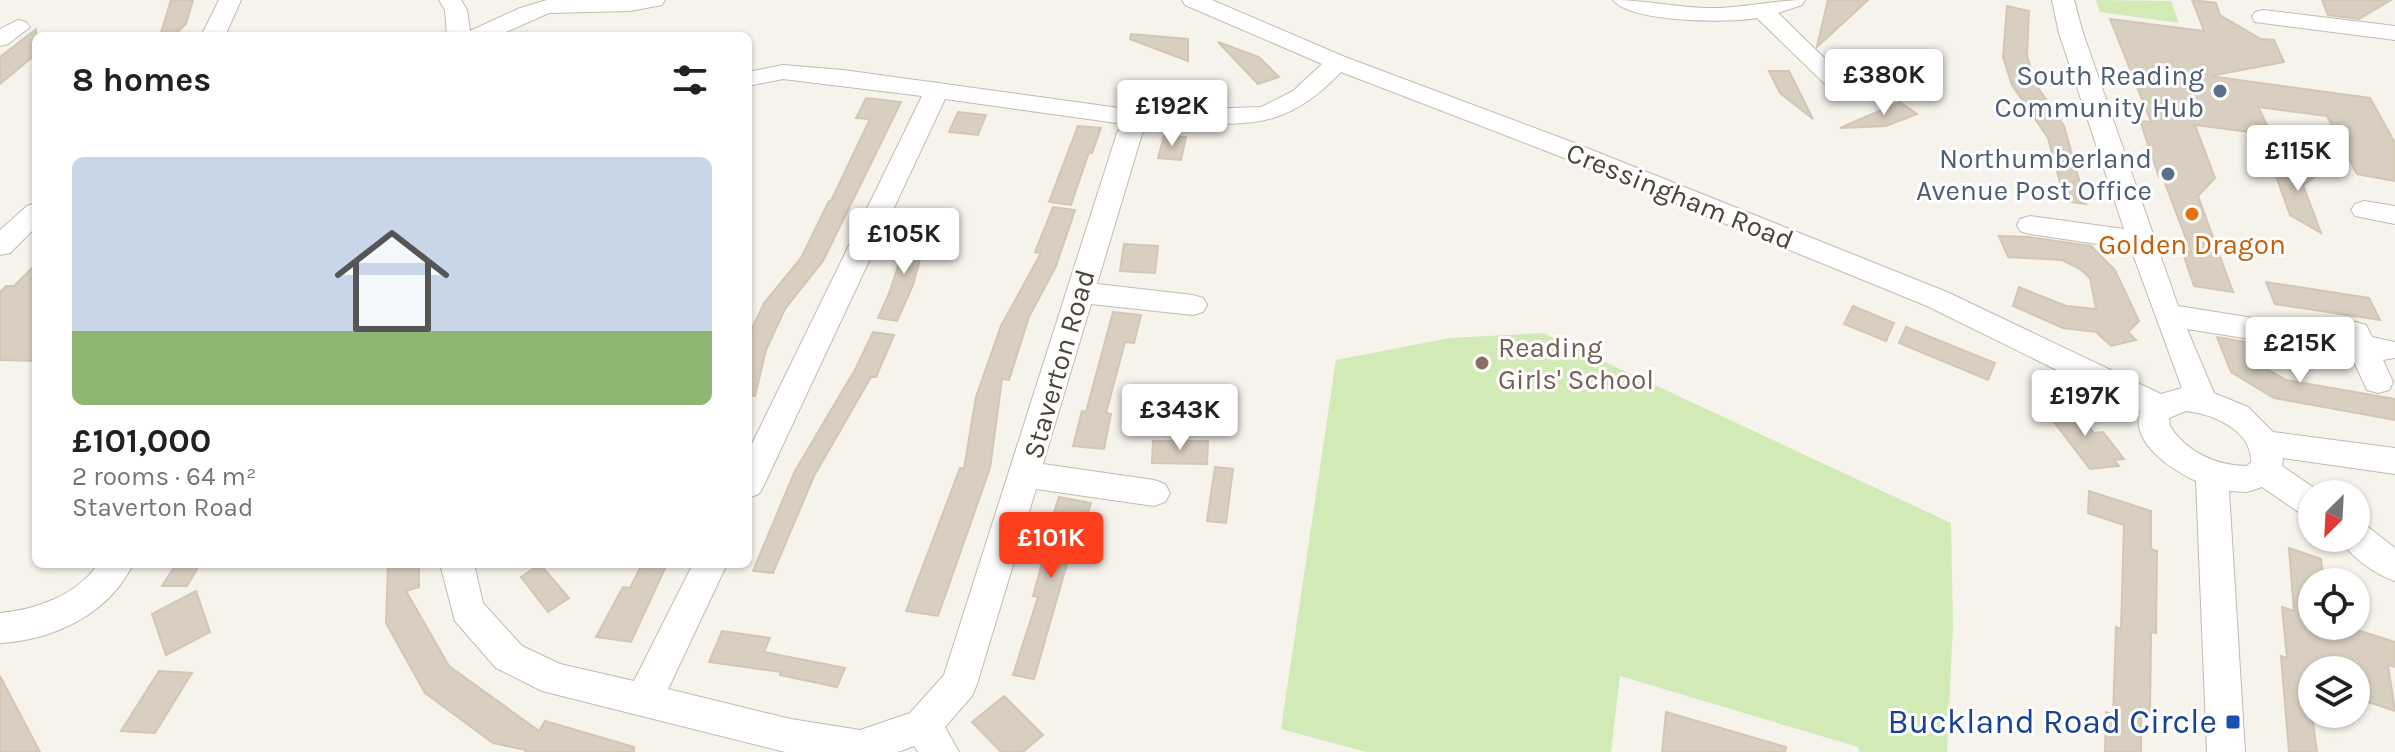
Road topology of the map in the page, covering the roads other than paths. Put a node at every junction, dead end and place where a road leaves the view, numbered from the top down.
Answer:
1 (230, 0) edge
2 (450, 0) edge
3 (654, 0) edge
4 (1193, 0) edge
5 (1624, 0) edge
6 (1794, 0) edge
7 (2063, 0) edge
8 (1763, 11) junction
9 (2263, 17) dead end
10 (215, 32) edge
11 (459, 32) edge
12 (487, 32) edge
13 (2395, 33) edge
14 (1337, 62) junction
15 (752, 78) edge
16 (1838, 83) dead end
17 (937, 90) junction
18 (1141, 119) junction
19 (2364, 210) dead end
20 (2395, 215) edge
21 (32, 216) edge
22 (2030, 225) dead end
23 (2142, 241) junction
24 (0, 246) edge
25 (1079, 292) junction
26 (1193, 305) dead end
27 (2167, 315) junction
28 (2378, 382) dead end
29 (2202, 401) junction
30 (2160, 407) junction
31 (2265, 457) junction
32 (2395, 461) edge
33 (1026, 475) junction
34 (2212, 476) junction
35 (752, 477) edge
36 (2298, 490) edge
37 (1154, 493) dead end
38 (2370, 548) edge
39 (2395, 567) edge
40 (113, 568) edge
41 (458, 568) edge
42 (708, 568) edge
43 (0, 628) edge
44 (644, 700) junction
45 (931, 739) edge
46 (2226, 752) edge

1 - 10 street
2 - 11 street
3 - 12 street
4 - 14 street, Cressingham Road
5 - 8 street
6 - 8 street
7 - 23 street
8 - 16 street
9 - 13 street
14 - 18 street
14 - 30 street, Cressingham Road
15 - 17 street
17 - 18 street
17 - 35 street
18 - 25 street, Staverton Road
19 - 20 street
21 - 24 street
22 - 23 street
23 - 27 street
25 - 26 street
25 - 33 street, Staverton Road
27 - 28 street
27 - 29 street
29 - 30 street
29 - 31 street
30 - 34 street
31 - 32 street
31 - 34 street
31 - 36 street
33 - 37 street
33 - 45 street, Staverton Road
34 - 46 street
38 - 39 street
40 - 43 street
41 - 44 street, Staverton Road
42 - 44 street
44 - 45 street, Staverton Road

